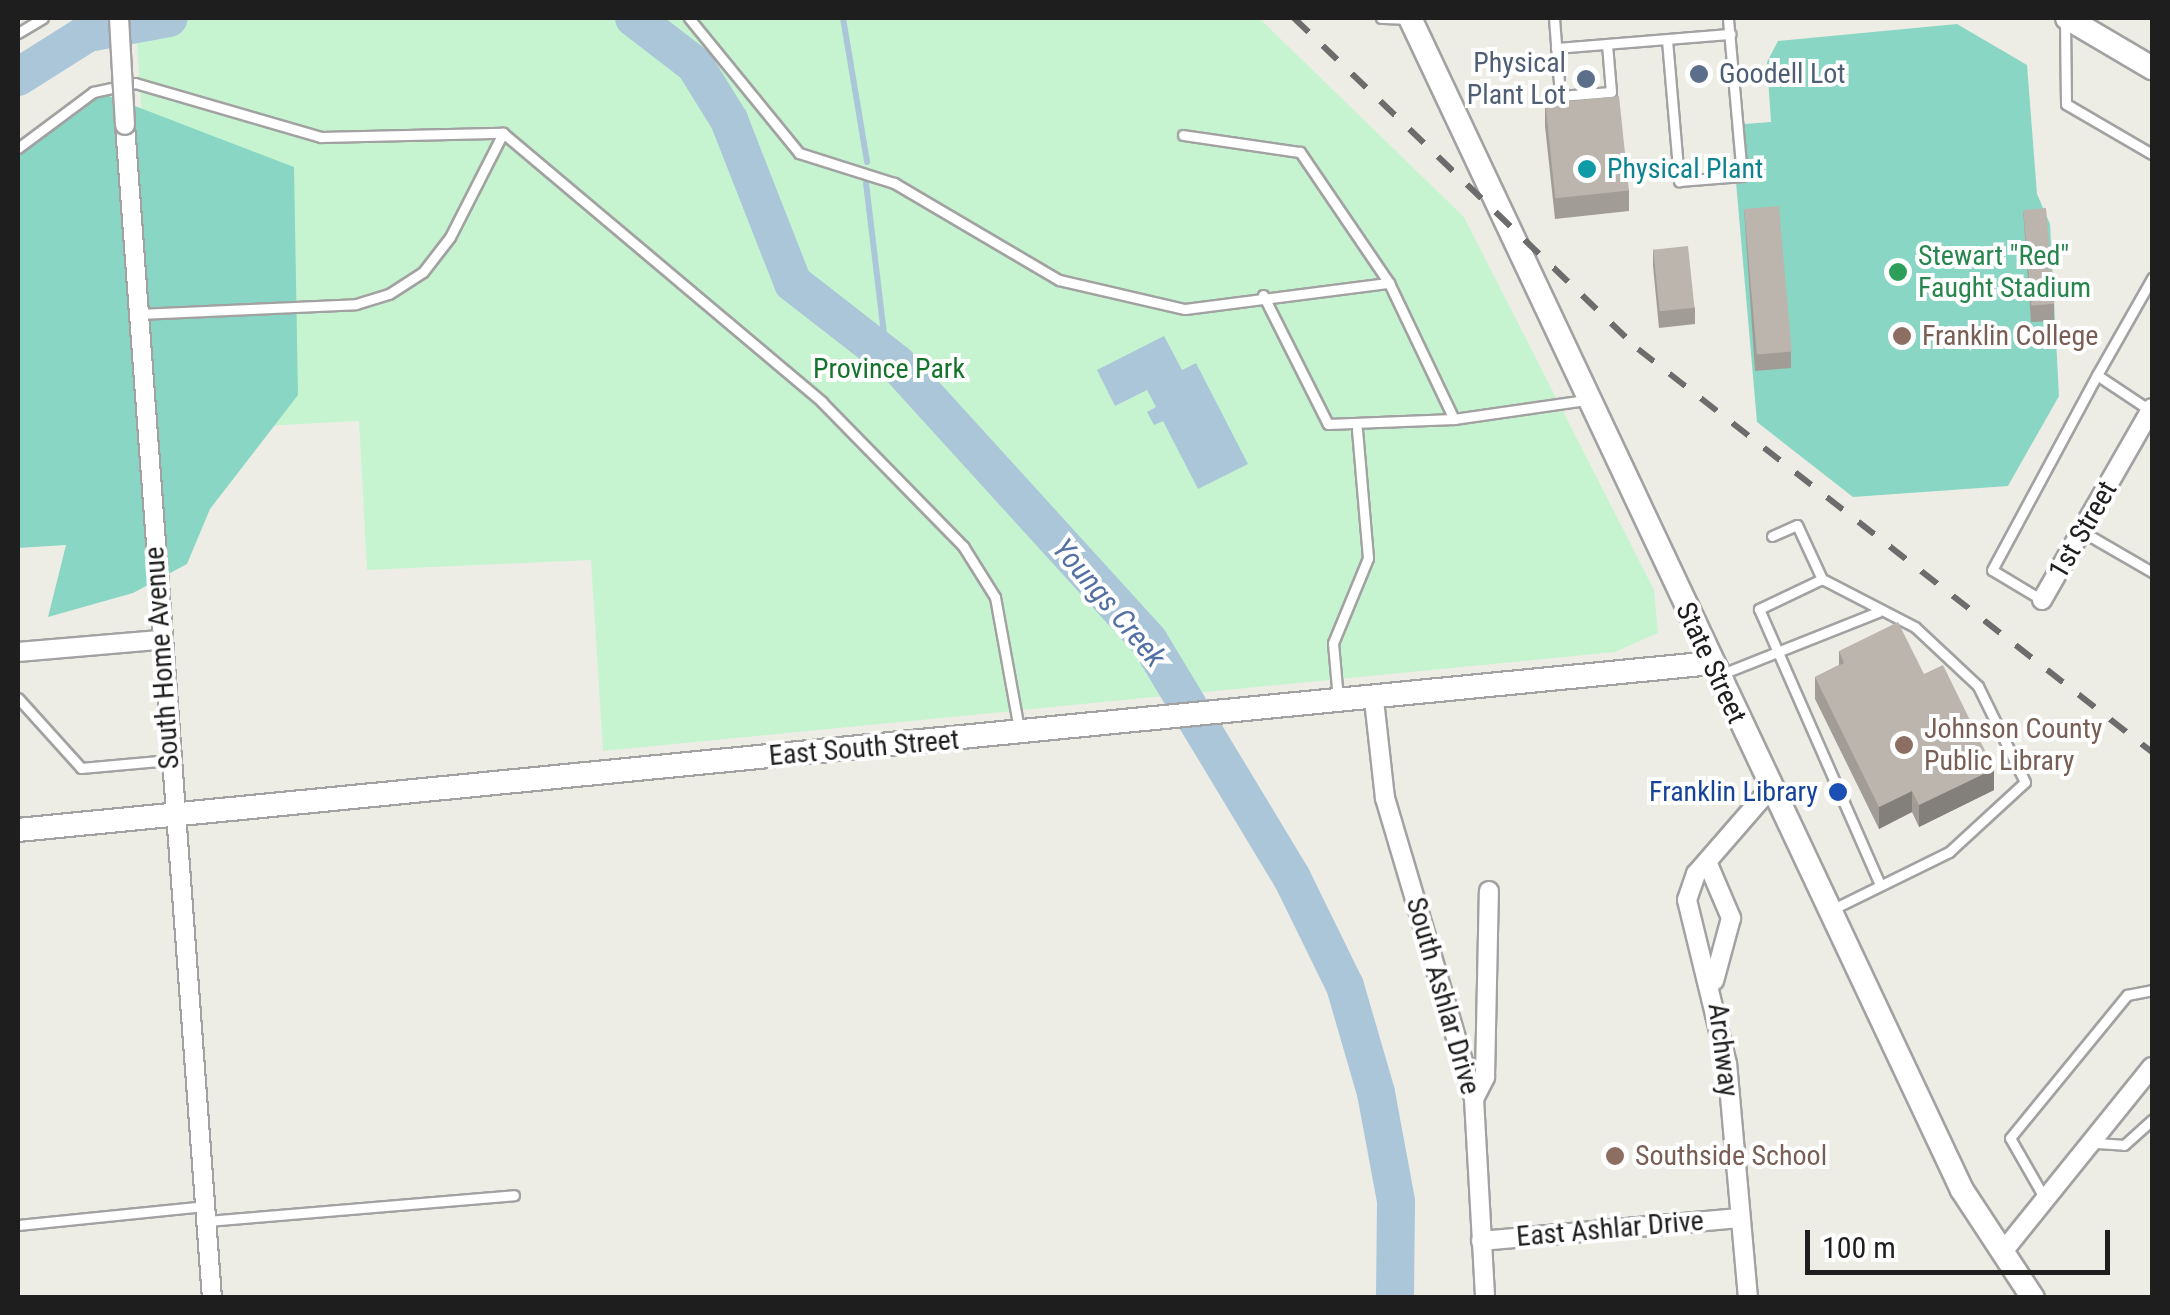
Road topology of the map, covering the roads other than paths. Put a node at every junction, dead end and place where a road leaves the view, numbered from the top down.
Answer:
1 (42, 18) edge
2 (120, 18) edge
3 (689, 18) edge
4 (1381, 18) edge
5 (1417, 18) edge
6 (1554, 18) edge
7 (1728, 18) edge
8 (2066, 18) edge
9 (18, 33) edge
10 (1730, 34) junction
11 (1667, 40) junction
12 (1607, 44) junction
13 (1556, 48) junction
14 (2152, 68) edge
15 (503, 133) junction
16 (1183, 135) dead end
17 (18, 148) edge
18 (2152, 154) edge
19 (2152, 278) edge
20 (1389, 283) junction
21 (1263, 295) junction
22 (139, 314) junction
23 (2097, 376) junction
24 (1588, 400) junction
25 (2152, 410) edge
26 (1454, 420) junction
27 (1357, 429) junction
28 (2083, 532) junction
29 (1772, 536) dead end
30 (2152, 572) edge
31 (1822, 579) junction
32 (2042, 600) joint
33 (1878, 612) junction
34 (159, 640) junction
35 (18, 652) edge
36 (1778, 654) junction
37 (1714, 670) junction
38 (18, 698) edge
39 (1374, 700) junction
40 (1332, 704) junction
41 (1020, 733) junction
42 (170, 760) junction
43 (1770, 789) junction
44 (174, 814) junction
45 (18, 830) edge
46 (1708, 864) junction
47 (1880, 885) junction
48 (1489, 891) dead end
49 (1828, 911) junction
50 (1714, 982) junction
51 (2152, 990) edge
52 (2152, 1066) edge
53 (1474, 1099) junction
54 (2152, 1120) edge
55 (2097, 1143) junction
56 (514, 1195) dead end
57 (2046, 1201) junction
58 (207, 1214) junction
59 (1739, 1218) junction
60 (18, 1225) edge
61 (1482, 1241) junction
62 (2005, 1249) junction
63 (212, 1298) edge
64 (1484, 1298) edge
65 (1748, 1298) edge
66 (2034, 1298) edge

1 - 9 lane
2 - 22 street, South Home Avenue, bridge
3 - 21 lane
4 - 5 lane
5 - 24 street, State Street
6 - 13 lane
7 - 10 lane
8 - 14 street
8 - 18 lane
10 - 11 lane
10 - 11 lane
11 - 12 lane
12 - 13 lane
12 - 13 lane
15 - 17 lane
15 - 22 lane
15 - 41 lane
16 - 20 lane
19 - 23 lane
20 - 21 lane
20 - 26 lane
21 - 27 lane
22 - 34 street, South Home Avenue
23 - 25 lane
23 - 32 lane
24 - 26 lane
24 - 37 street, State Street
25 - 28 street, 1st Street
26 - 27 lane
27 - 40 lane
28 - 30 lane
28 - 32 street, 1st Street
29 - 31 lane
31 - 33 lane
31 - 36 lane
33 - 36 lane
33 - 47 lane
34 - 35 street
34 - 42 street, South Home Avenue
36 - 37 lane
36 - 47 lane
37 - 39 street, East South Street
37 - 43 street, State Street
38 - 42 lane
39 - 40 street, East South Street
39 - 53 street, South Ashlar Drive
40 - 41 street, East South Street
41 - 44 street, East South Street
42 - 44 street, South Home Avenue
43 - 46 street, Archway
43 - 49 street, State Street
44 - 45 street, East South Street
44 - 58 street, South Home Avenue
46 - 50 street, Archway
46 - 50 street, Archway
47 - 49 lane
48 - 53 street
49 - 62 street, State Street
50 - 59 street, Archway
51 - 57 lane
52 - 55 street
53 - 61 street, South Ashlar Drive
54 - 55 lane
55 - 57 street
56 - 58 lane
57 - 62 street
58 - 60 lane
58 - 63 street, South Home Avenue
59 - 61 street, East Ashlar Drive
59 - 65 street, Archway
61 - 64 street, South Ashlar Drive
62 - 66 street, State Street

